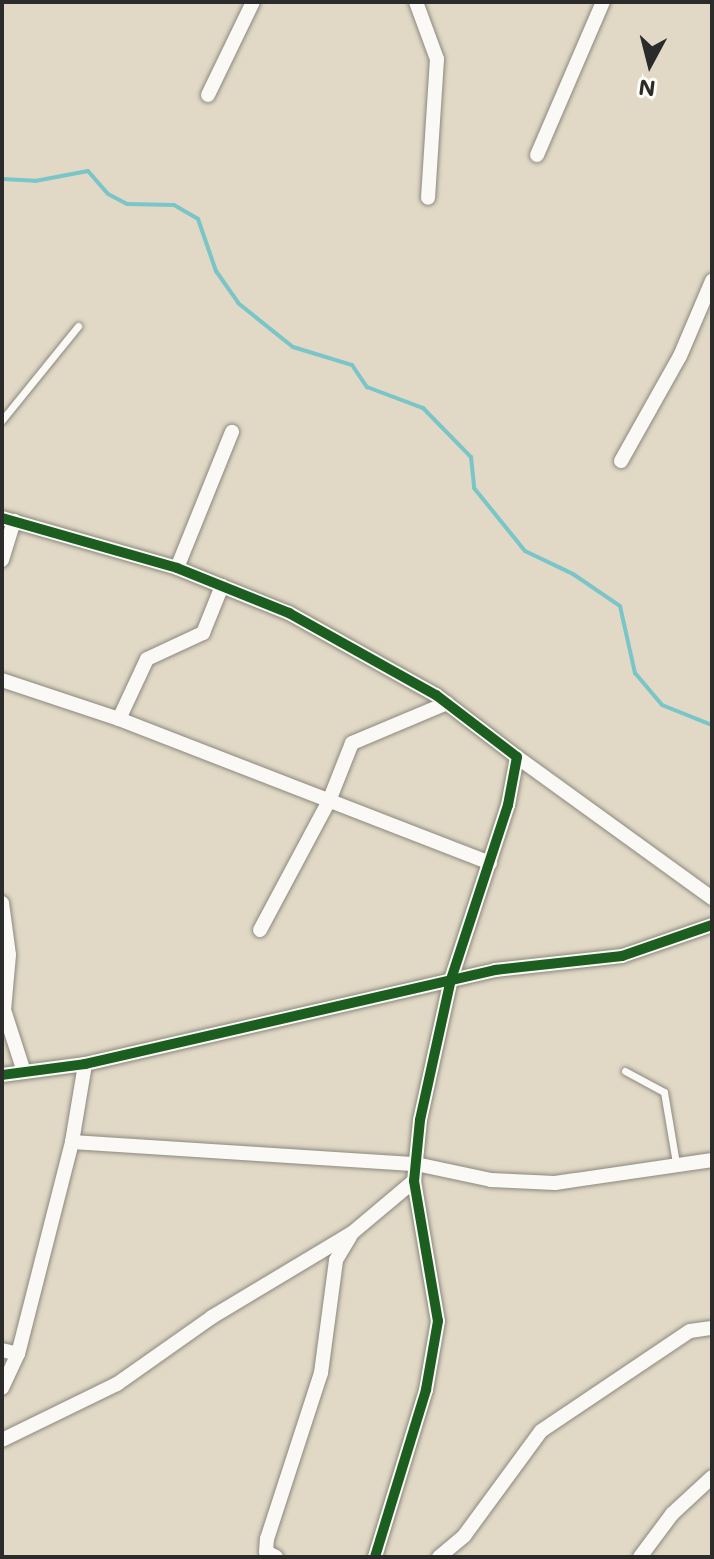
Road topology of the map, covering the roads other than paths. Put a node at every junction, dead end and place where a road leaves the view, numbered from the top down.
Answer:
1 (253, 2) edge
2 (416, 2) edge
3 (603, 2) edge
4 (208, 95) dead end
5 (537, 155) dead end
6 (428, 198) dead end
7 (712, 281) edge
8 (78, 326) dead end
9 (2, 420) edge
10 (232, 432) dead end
11 (621, 461) dead end
12 (8, 520) edge
13 (2, 560) edge
14 (177, 568) junction
15 (222, 586) junction
16 (2, 680) edge
17 (447, 703) junction
18 (119, 719) junction
19 (517, 757) junction
20 (329, 801) junction
21 (490, 863) junction
22 (712, 898) edge
23 (2, 903) edge
24 (712, 925) edge
25 (260, 930) dead end
26 (451, 979) junction
27 (85, 1064) junction
28 (625, 1071) dead end
29 (24, 1072) junction
30 (2, 1075) edge
31 (72, 1142) junction
32 (712, 1160) edge
33 (676, 1163) junction
34 (416, 1164) junction
35 (414, 1181) junction
36 (352, 1233) junction
37 (712, 1328) edge
38 (2, 1350) edge
39 (18, 1354) junction
40 (2, 1388) edge
41 (2, 1440) edge
42 (712, 1477) edge
43 (276, 1557) edge
44 (375, 1557) edge
45 (439, 1557) edge
46 (640, 1557) edge

1 - 4 street
2 - 6 street
3 - 5 street
7 - 11 street
8 - 9 lane
10 - 14 street
12 - 13 street
12 - 14 street
14 - 15 street
15 - 17 street
15 - 18 street
16 - 18 street
17 - 19 street
17 - 20 street
18 - 20 street
19 - 21 street
19 - 22 street
20 - 21 street
20 - 25 street
21 - 26 street
23 - 29 street
24 - 26 street
26 - 27 street
26 - 34 street
27 - 29 street
27 - 31 street
28 - 33 lane
29 - 30 street
31 - 34 street
31 - 39 street
32 - 33 street
33 - 34 street
34 - 35 street
35 - 36 street
35 - 44 street
36 - 41 street
36 - 43 street
37 - 45 street
38 - 39 street
39 - 40 street
42 - 46 street

